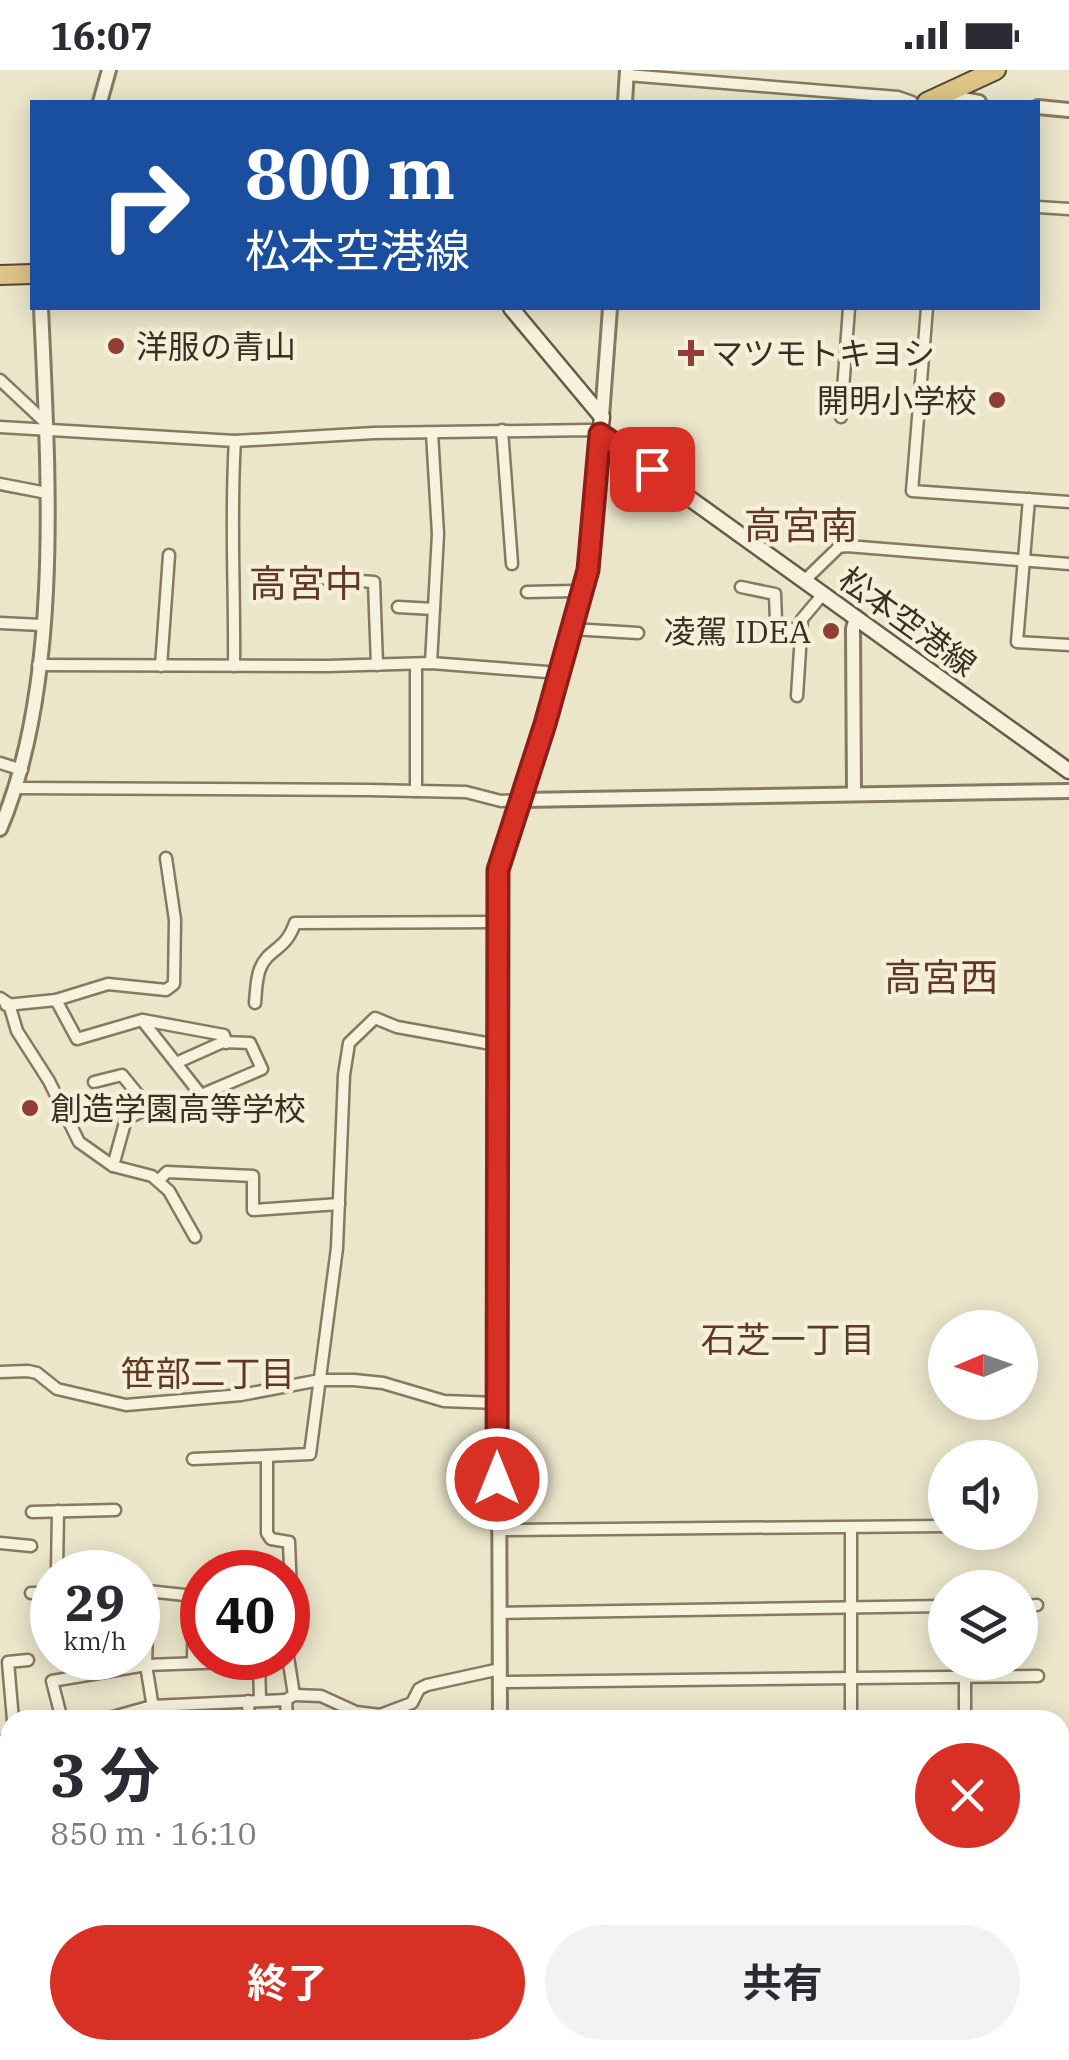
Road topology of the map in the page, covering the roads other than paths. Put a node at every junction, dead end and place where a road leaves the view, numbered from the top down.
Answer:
1 (109, 70) edge
2 (996, 70) edge
3 (627, 72) edge
4 (936, 99) edge
5 (101, 100) edge
6 (625, 100) edge
7 (907, 100) edge
8 (968, 100) edge
9 (1040, 107) edge
10 (1069, 110) edge
11 (1040, 207) edge
12 (1069, 209) edge
13 (30, 274) edge
14 (0, 276) edge
15 (41, 310) edge
16 (513, 310) edge
17 (610, 310) edge
18 (849, 310) edge
19 (927, 310) edge
20 (0, 380) edge
21 (602, 417) junction
22 (841, 417) dead end
23 (46, 426) junction
24 (0, 427) edge
25 (502, 430) junction
26 (432, 433) junction
27 (600, 434) junction
28 (234, 441) junction
29 (0, 484) edge
30 (47, 493) junction
31 (1030, 499) junction
32 (1069, 502) edge
33 (169, 555) dead end
34 (1024, 561) junction
35 (512, 564) dead end
36 (1069, 564) edge
37 (320, 578) dead end
38 (805, 580) junction
39 (741, 587) dead end
40 (574, 591) dead end
41 (526, 592) dead end
42 (824, 594) junction
43 (398, 607) dead end
44 (434, 609) junction
45 (856, 617) junction
46 (0, 623) edge
47 (42, 625) junction
48 (572, 629) junction
49 (801, 629) junction
50 (638, 634) dead end
51 (1069, 645) edge
52 (416, 664) junction
53 (430, 664) junction
54 (38, 665) junction
55 (377, 665) junction
56 (161, 666) junction
57 (234, 666) junction
58 (560, 673) junction
59 (797, 696) dead end
60 (0, 763) edge
61 (22, 770) junction
62 (1069, 771) edge
63 (17, 788) junction
64 (1069, 790) edge
65 (416, 791) junction
66 (854, 794) junction
67 (521, 800) junction
68 (0, 829) edge
69 (166, 858) dead end
70 (496, 922) junction
71 (56, 1000) junction
72 (3, 1003) edge
73 (255, 1003) dead end
74 (142, 1020) junction
75 (226, 1042) junction
76 (498, 1045) junction
77 (176, 1063) junction
78 (94, 1082) dead end
79 (113, 1166) junction
80 (158, 1181) junction
81 (338, 1204) junction
82 (196, 1237) dead end
83 (0, 1372) edge
84 (320, 1380) junction
85 (497, 1402) junction
86 (267, 1456) junction
87 (193, 1460) dead end
88 (115, 1510) dead end
89 (58, 1511) junction
90 (32, 1512) dead end
91 (928, 1526) edge
92 (851, 1528) junction
93 (498, 1530) junction
94 (0, 1544) edge
95 (32, 1546) dead end
96 (57, 1550) edge
97 (289, 1550) edge
98 (928, 1606) edge
99 (851, 1608) junction
100 (499, 1612) junction
101 (28, 1660) dead end
102 (500, 1676) junction
103 (928, 1677) edge
104 (64, 1680) edge
105 (148, 1680) edge
106 (257, 1680) edge
107 (289, 1680) edge
108 (851, 1680) junction
109 (965, 1680) edge
110 (290, 1697) junction
111 (254, 1701) junction
112 (152, 1706) junction
113 (12, 1710) edge
114 (59, 1710) edge
115 (142, 1710) edge
116 (153, 1710) edge
117 (251, 1710) edge
118 (288, 1710) edge
119 (352, 1710) edge
120 (396, 1710) edge
121 (500, 1710) edge
122 (851, 1710) edge
123 (965, 1710) edge

1 - 5 street
2 - 4 highway
3 - 6 street
3 - 7 street
4 - 8 street
9 - 10 street
11 - 12 street
13 - 14 highway
15 - 23 street
16 - 21 main road
17 - 21 street
18 - 22 street
19 - 31 street
20 - 23 street
21 - 27 main road
23 - 24 street
23 - 28 street
23 - 30 street
25 - 26 street
25 - 27 street
25 - 35 street
26 - 28 street
26 - 44 street
27 - 38 main road, 松本空港線
27 - 48 street
28 - 57 street
29 - 30 street
30 - 47 street
31 - 32 street
31 - 34 street
33 - 56 street
34 - 36 street
34 - 38 street
34 - 51 street
37 - 55 street
38 - 42 main road, 松本空港線
39 - 49 street
40 - 41 street
42 - 45 main road, 松本空港線
42 - 49 street
43 - 44 street
44 - 53 street
45 - 62 main road, 松本空港線
45 - 66 street
46 - 47 street
47 - 54 street
48 - 50 street
48 - 58 street
49 - 59 street
52 - 53 street
52 - 55 street
52 - 65 street
53 - 58 street
54 - 56 street
54 - 61 street
55 - 57 street
56 - 57 street
58 - 67 street
60 - 61 street
61 - 63 street
63 - 65 street
63 - 68 street
64 - 66 street
65 - 67 street
66 - 67 street
67 - 70 street
69 - 71 street
70 - 73 street
70 - 76 street
71 - 72 street
71 - 74 street
72 - 79 street
74 - 75 street
74 - 77 street
75 - 77 street
75 - 77 street
76 - 81 street
76 - 85 street
78 - 79 street
79 - 80 street
80 - 81 street
80 - 82 street
81 - 84 street
83 - 84 street
84 - 85 street
84 - 86 street
85 - 93 street
86 - 87 street
86 - 97 street
88 - 89 street
89 - 90 street
89 - 96 street
91 - 92 street
92 - 93 street
92 - 99 street
93 - 100 street
94 - 95 street
98 - 99 street
99 - 100 street
99 - 108 street
100 - 102 street
101 - 113 street
102 - 108 street
102 - 120 street
102 - 121 street
103 - 108 street
104 - 114 street
105 - 112 street
106 - 111 street
107 - 110 street
108 - 122 street
109 - 123 street
110 - 111 street
110 - 118 street
110 - 119 street
111 - 112 street
111 - 117 street
112 - 115 street
112 - 116 street

